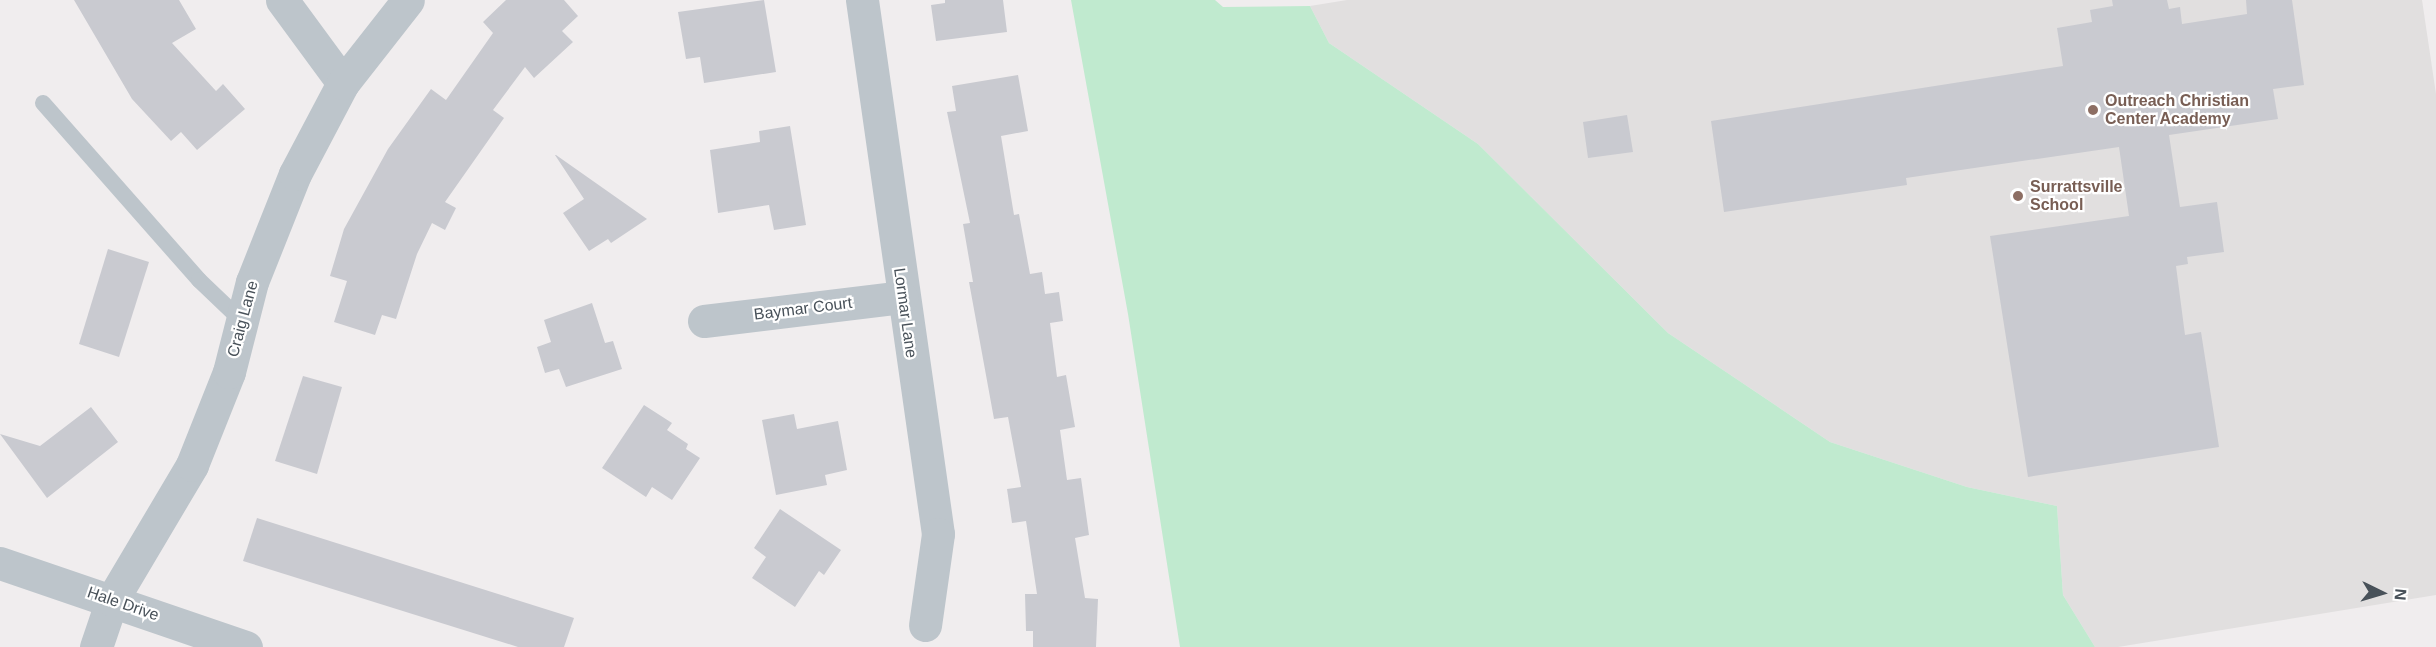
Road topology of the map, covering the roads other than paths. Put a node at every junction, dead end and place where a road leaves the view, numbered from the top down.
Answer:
1 (282, 0) edge
2 (408, 0) edge
3 (862, 0) edge
4 (343, 83) junction
5 (43, 103) dead end
6 (902, 297) junction
7 (242, 321) junction
8 (704, 321) dead end
9 (0, 563) edge
10 (112, 600) junction
11 (925, 625) dead end
12 (96, 647) edge
13 (246, 647) edge

1 - 4 street
2 - 4 street, Craig Lane
3 - 6 street, Lormar Lane
4 - 7 street, Craig Lane
5 - 7 lane
6 - 8 street, Baymar Court
6 - 11 street, Lormar Lane
7 - 10 street, Craig Lane
9 - 10 street, Hale Drive
10 - 12 street, Craig Lane
10 - 13 street, Hale Drive

